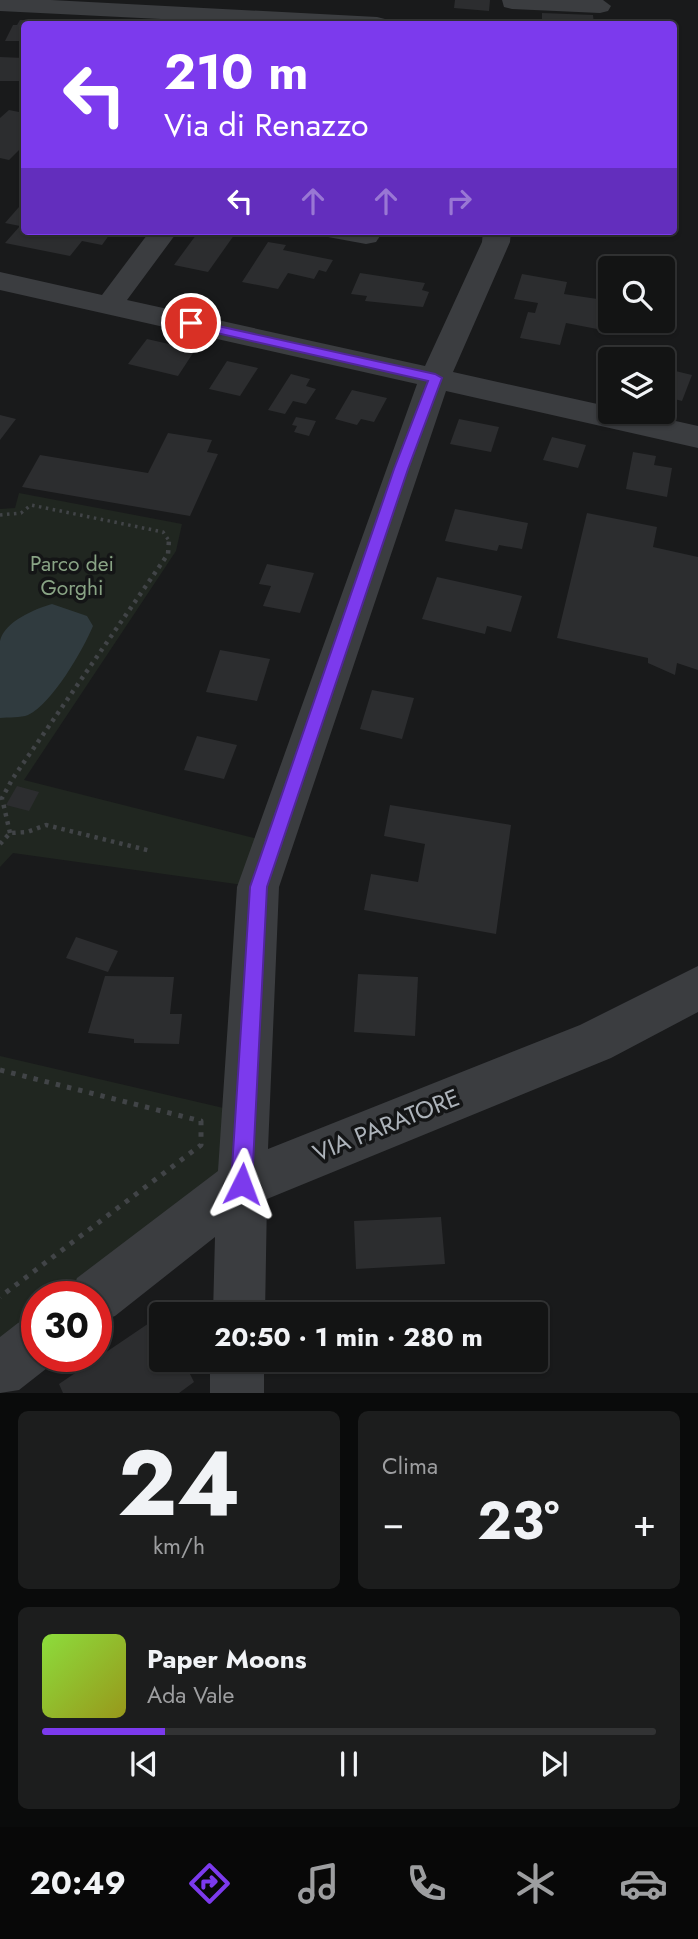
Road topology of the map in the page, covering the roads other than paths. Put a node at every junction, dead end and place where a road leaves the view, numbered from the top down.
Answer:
1 (0, 4) edge
2 (600, 6) dead end
3 (511, 9) edge
4 (253, 14) edge
5 (340, 21) edge
6 (161, 235) edge
7 (360, 235) edge
8 (497, 235) edge
9 (366, 236) dead end
10 (0, 281) edge
11 (109, 305) junction
12 (435, 378) junction
13 (698, 437) edge
14 (698, 988) edge
15 (242, 1184) junction
16 (112, 1285) edge
17 (239, 1302) edge
18 (21, 1355) edge
19 (0, 1371) edge
20 (237, 1372) edge
21 (237, 1393) edge

1 - 4 street
2 - 3 street
4 - 5 street
6 - 11 street
7 - 9 street
8 - 12 street
10 - 11 street
11 - 12 street
12 - 13 street
12 - 15 street
14 - 15 street, VIA PARATORE
15 - 16 street, VIA PARATORE
15 - 17 street
18 - 19 street
20 - 21 street

